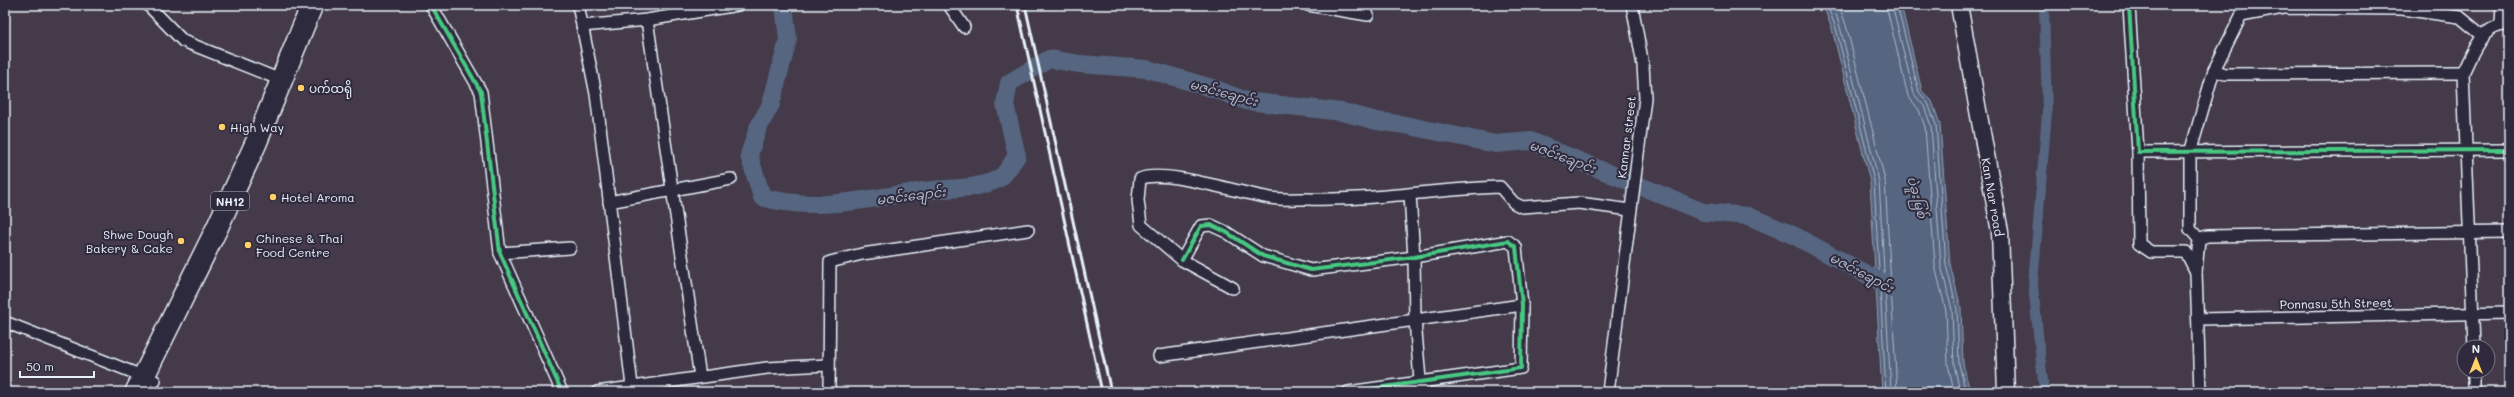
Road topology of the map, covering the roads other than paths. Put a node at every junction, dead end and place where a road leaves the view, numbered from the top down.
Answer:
1 (148, 5) edge
2 (312, 5) edge
3 (324, 5) edge
4 (431, 5) edge
5 (578, 5) edge
6 (738, 5) edge
7 (949, 5) edge
8 (1308, 5) edge
9 (1632, 5) edge
10 (1959, 5) edge
11 (2129, 5) edge
12 (2502, 5) edge
13 (1368, 15) dead end
14 (647, 20) junction
15 (2505, 25) edge
16 (582, 26) junction
17 (964, 27) dead end
18 (2482, 35) junction
19 (2214, 70) junction
20 (2463, 73) junction
21 (285, 82) junction
22 (2509, 150) edge
23 (2464, 151) junction
24 (2138, 152) junction
25 (2190, 153) junction
26 (731, 179) dead end
27 (672, 191) junction
28 (1410, 195) junction
29 (610, 202) junction
30 (1630, 206) junction
31 (1028, 230) dead end
32 (2470, 232) junction
33 (2509, 232) edge
34 (2199, 239) junction
35 (570, 248) dead end
36 (500, 252) junction
37 (1414, 257) junction
38 (1182, 260) junction
39 (2196, 272) junction
40 (1234, 288) dead end
41 (1522, 305) junction
42 (2509, 313) edge
43 (2474, 314) junction
44 (2198, 319) junction
45 (1415, 320) junction
46 (5, 322) edge
47 (2474, 339) edge
48 (1159, 356) dead end
49 (828, 364) junction
50 (700, 377) junction
51 (2474, 379) edge
52 (146, 385) edge
53 (632, 386) junction
54 (1421, 387) edge
55 (562, 392) edge
56 (597, 392) edge
57 (829, 392) edge
58 (1348, 392) edge
59 (1608, 392) edge
60 (2006, 392) edge
61 (2200, 392) edge
62 (2474, 392) edge

1 - 21 street
2 - 21 highway, NH12
3 - 21 highway, NH12
4 - 36 street
5 - 16 street
6 - 14 street
7 - 17 street
8 - 13 street
9 - 30 street, Kannar street
10 - 60 street, Kan Nar road
11 - 24 street
12 - 15 street
14 - 16 street
14 - 27 street
15 - 18 street
16 - 29 street
18 - 19 street
18 - 20 street
19 - 20 street
19 - 25 street
20 - 23 street
21 - 52 highway, NH12
22 - 23 street
23 - 25 street
23 - 32 street
24 - 25 street
24 - 39 street
25 - 34 street
26 - 27 street
27 - 29 street
27 - 50 street
28 - 30 street
28 - 37 street
28 - 38 street
29 - 53 street
30 - 59 street, Kannar street
31 - 49 street
32 - 33 street
32 - 34 street
32 - 43 street
34 - 39 street
35 - 36 street
36 - 55 street
37 - 38 street
37 - 41 street
37 - 45 street
38 - 40 street
39 - 44 street
41 - 45 street
41 - 54 street
42 - 43 street, Ponnasu 5th Street
43 - 44 street, Ponnasu 5th Street
43 - 47 street
44 - 61 street
45 - 48 street
45 - 54 street
46 - 52 street
49 - 50 street
49 - 57 street
50 - 53 street
51 - 62 street
53 - 56 street
54 - 58 street

